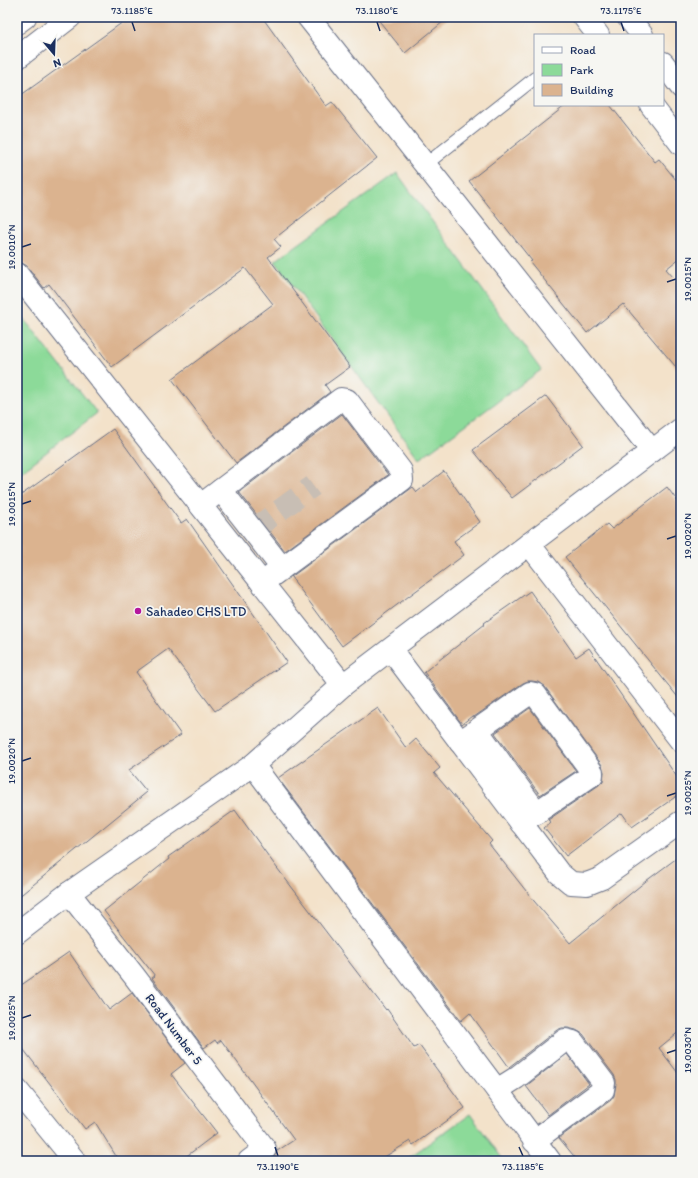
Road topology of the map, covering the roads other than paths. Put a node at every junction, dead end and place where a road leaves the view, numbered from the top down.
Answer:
1 (25, 17) edge
2 (70, 17) edge
3 (308, 17) edge
4 (628, 17) edge
5 (17, 23) edge
6 (641, 34) edge
7 (17, 58) edge
8 (664, 64) edge
9 (534, 79) edge
10 (681, 87) edge
11 (652, 106) edge
12 (681, 144) edge
13 (425, 165) junction
14 (17, 274) edge
15 (678, 436) edge
16 (652, 451) junction
17 (221, 490) junction
18 (201, 505) junction
19 (253, 530) junction
20 (529, 544) junction
21 (233, 545) junction
22 (282, 568) junction
23 (262, 583) junction
24 (391, 650) junction
25 (343, 685) junction
26 (468, 736) junction
27 (681, 741) edge
28 (253, 765) junction
29 (529, 818) junction
30 (681, 822) edge
31 (69, 893) junction
32 (18, 930) edge
33 (17, 1090) edge
34 (497, 1090) junction
35 (534, 1141) junction
36 (75, 1161) edge
37 (249, 1161) edge
38 (550, 1161) edge

1 - 5 street
2 - 7 street
3 - 13 street
4 - 6 street
8 - 10 street
9 - 13 lane
11 - 12 street
13 - 16 street
14 - 18 street
15 - 16 street
16 - 20 street
17 - 18 street
17 - 19 street
17 - 22 street
18 - 21 street
19 - 21 street
19 - 22 street
20 - 24 street
20 - 27 street
21 - 23 street
22 - 23 street
23 - 25 street
24 - 25 street
24 - 26 street
25 - 28 street
26 - 29 street
26 - 29 street
28 - 31 street
28 - 34 street
29 - 30 street
31 - 32 street
31 - 37 street, Road Number 5
33 - 36 street
34 - 35 street
34 - 35 street
35 - 38 street

